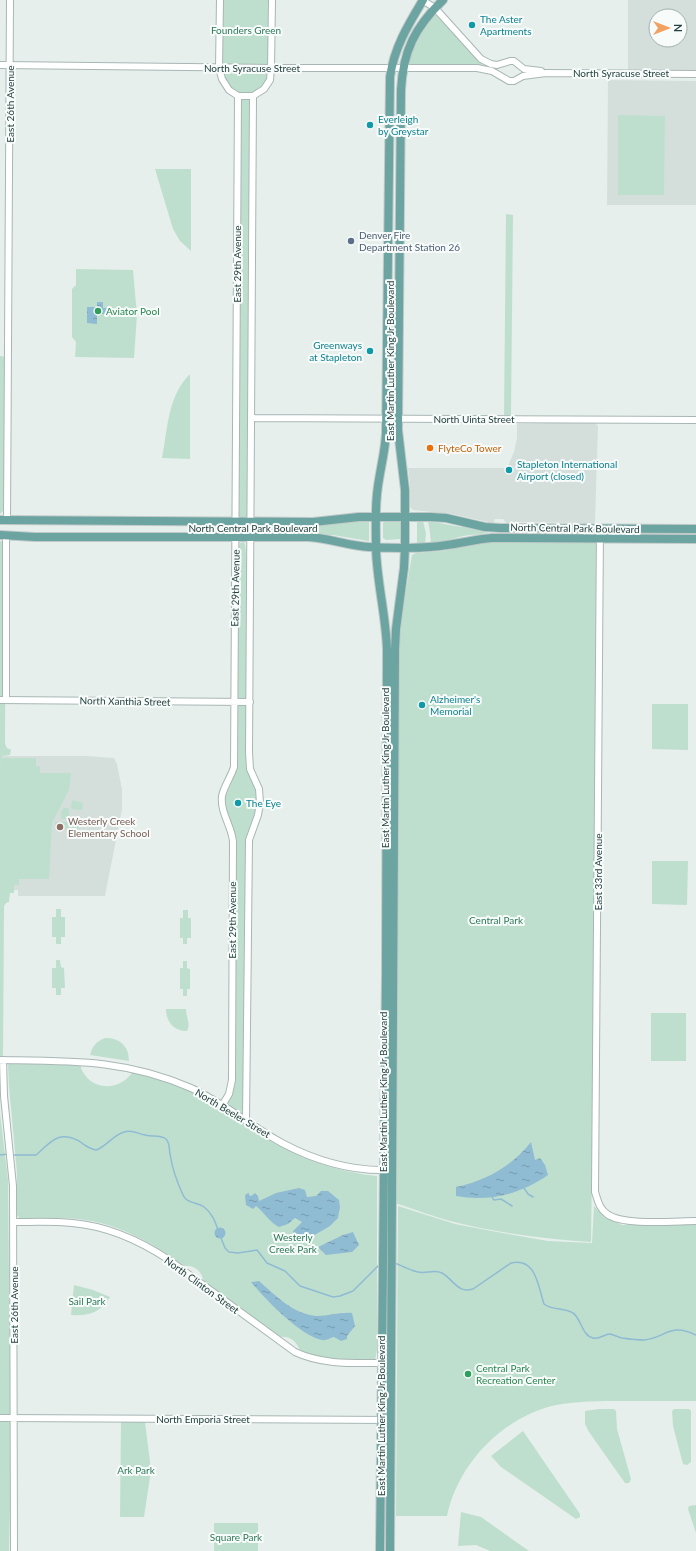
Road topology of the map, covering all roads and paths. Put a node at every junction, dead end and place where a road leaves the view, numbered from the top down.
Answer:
1 (10, 0) edge
2 (220, 0) edge
3 (272, 0) edge
4 (423, 0) edge
5 (443, 0) edge
6 (435, 8) junction
7 (504, 63) junction
8 (0, 65) edge
9 (10, 65) junction
10 (519, 66) junction
11 (219, 68) junction
12 (271, 68) junction
13 (391, 68) junction
14 (403, 68) junction
15 (546, 73) junction
16 (696, 74) edge
17 (501, 76) junction
18 (518, 78) junction
19 (238, 96) junction
20 (253, 96) junction
21 (252, 418) junction
22 (386, 419) junction
23 (398, 419) junction
24 (696, 420) edge
25 (376, 517) junction
26 (405, 517) junction
27 (3, 520) edge
28 (235, 522) junction
29 (250, 522) junction
30 (600, 528) junction
31 (696, 529) edge
32 (3, 535) edge
33 (236, 537) junction
34 (249, 537) junction
35 (600, 539) junction
36 (696, 539) edge
37 (376, 547) junction
38 (405, 547) junction
39 (3, 700) edge
40 (234, 702) junction
41 (250, 702) junction
42 (2, 1060) edge
43 (223, 1104) junction
44 (246, 1120) junction
45 (388, 1170) junction
46 (696, 1221) edge
47 (14, 1222) junction
48 (383, 1363) junction
49 (0, 1418) edge
50 (14, 1418) junction
51 (382, 1420) junction
52 (391, 1420) junction
53 (14, 1551) edge
54 (380, 1551) edge
55 (390, 1551) edge

1 - 9 street, East 26th Avenue
2 - 11 street
3 - 12 street
4 - 6 street
4 - 13 main road, East Martin Luther King Jr Boulevard
5 - 6 main road, East Martin Luther King Jr Boulevard
6 - 7 street
6 - 14 main road, East Martin Luther King Jr Boulevard
7 - 10 street
7 - 17 street
8 - 9 street, North Syracuse Street
9 - 11 street, North Syracuse Street
9 - 27 street, East 26th Avenue
10 - 15 street, North Syracuse Street
10 - 18 street
11 - 12 street, North Syracuse Street
11 - 19 street
12 - 13 street, North Syracuse Street
12 - 20 street
13 - 14 street, North Syracuse Street
13 - 22 main road, East Martin Luther King Jr Boulevard
14 - 17 street, North Syracuse Street
14 - 23 main road, East Martin Luther King Jr Boulevard
15 - 16 street, North Syracuse Street
15 - 18 street, North Syracuse Street
17 - 18 street
19 - 20 street
19 - 28 street, East 29th Avenue
20 - 21 street, East 29th Avenue
21 - 22 street, North Uinta Street
21 - 29 street, East 29th Avenue
22 - 23 street, North Uinta Street
22 - 25 main road, East Martin Luther King Jr Boulevard
23 - 24 street, North Uinta Street
23 - 26 main road, East Martin Luther King Jr Boulevard
25 - 26 main road, North Central Park Boulevard
25 - 29 main road, North Central Park Boulevard
25 - 37 main road, East Martin Luther King Jr Boulevard
26 - 30 main road, North Central Park Boulevard
26 - 38 main road, East Martin Luther King Jr Boulevard
27 - 28 main road, North Central Park Boulevard
28 - 29 main road, North Central Park Boulevard
28 - 33 street, East 29th Avenue
29 - 34 street, East 29th Avenue
30 - 31 main road, North Central Park Boulevard
30 - 35 street, East 33rd Avenue
32 - 33 main road, North Central Park Boulevard
32 - 39 street
33 - 34 main road, North Central Park Boulevard
33 - 40 street, East 29th Avenue
34 - 37 main road, North Central Park Boulevard
34 - 41 street, East 29th Avenue
35 - 36 main road, North Central Park Boulevard
35 - 38 main road, North Central Park Boulevard
35 - 46 street, East 33rd Avenue
37 - 38 main road, North Central Park Boulevard
37 - 45 main road, East Martin Luther King Jr Boulevard
38 - 45 main road, East Martin Luther King Jr Boulevard
39 - 40 street, North Xanthia Street
40 - 41 street, North Xanthia Street
40 - 43 street, East 29th Avenue
41 - 44 street, East 29th Avenue
42 - 43 street, North Beeler Street
42 - 47 street, East 26th Avenue
43 - 44 street, North Beeler Street
44 - 45 street, North Beeler Street
45 - 48 main road, East Martin Luther King Jr Boulevard
45 - 52 main road, East Martin Luther King Jr Boulevard
47 - 48 street, North Clinton Street
47 - 50 street, East 26th Avenue
48 - 51 main road, East Martin Luther King Jr Boulevard
49 - 50 street, North Emporia Street
50 - 51 street, North Emporia Street
50 - 53 street, East 26th Avenue
51 - 52 street, North Emporia Street
51 - 54 main road, East Martin Luther King Jr Boulevard
52 - 55 main road, East Martin Luther King Jr Boulevard

